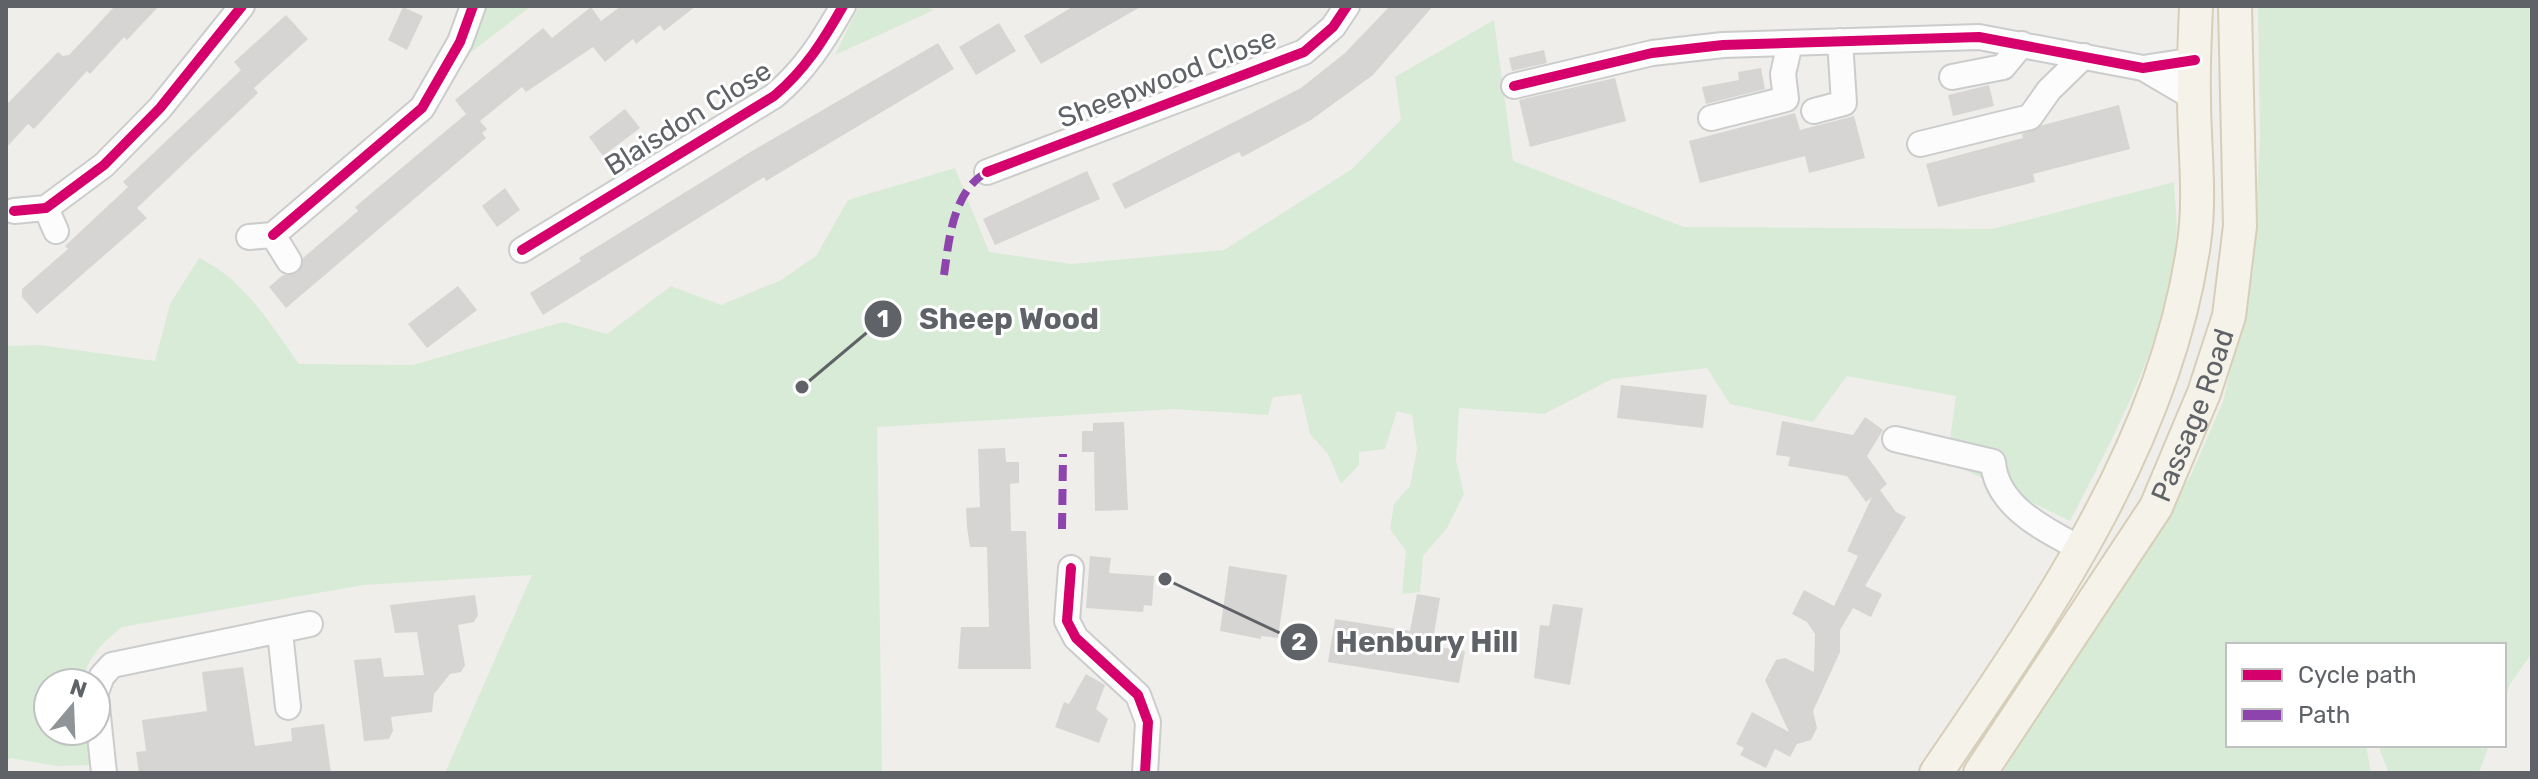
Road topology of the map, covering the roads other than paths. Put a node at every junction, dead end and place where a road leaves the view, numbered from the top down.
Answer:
1 (242, 6) edge
2 (473, 6) edge
3 (843, 6) edge
4 (1347, 6) edge
5 (2196, 6) edge
6 (2235, 6) edge
7 (1840, 41) junction
8 (1790, 43) junction
9 (2022, 44) junction
10 (2084, 56) junction
11 (2195, 60) junction
12 (2143, 68) junction
13 (1952, 77) dead end
14 (1514, 86) dead end
15 (2194, 98) junction
16 (1814, 111) dead end
17 (1711, 118) dead end
18 (1920, 144) dead end
19 (987, 172) dead end
20 (46, 208) junction
21 (14, 211) dead end
22 (56, 231) dead end
23 (530, 250) dead end
24 (289, 261) dead end
25 (1895, 439) dead end
26 (2079, 548) junction
27 (1071, 568) dead end
28 (310, 624) dead end
29 (280, 632) junction
30 (110, 667) edge
31 (288, 707) dead end
32 (101, 747) edge
33 (104, 773) edge
34 (1145, 773) edge
35 (1936, 773) edge
36 (1980, 773) edge

1 - 20 street
2 - 24 street
3 - 23 street, Blaisdon Close
4 - 19 street, Sheepwood Close
5 - 11 main road, Passage Road
6 - 36 main road, Passage Road
7 - 8 street
7 - 9 street
7 - 16 street
8 - 14 street
8 - 17 street
9 - 10 street
9 - 13 street
10 - 12 street
10 - 18 street
11 - 12 street
11 - 15 main road, Passage Road
12 - 15 street
15 - 26 main road, Passage Road
20 - 21 street
20 - 22 street
25 - 26 street
26 - 35 main road, Passage Road
27 - 34 street
28 - 29 street
29 - 30 street
29 - 31 street
32 - 33 street

